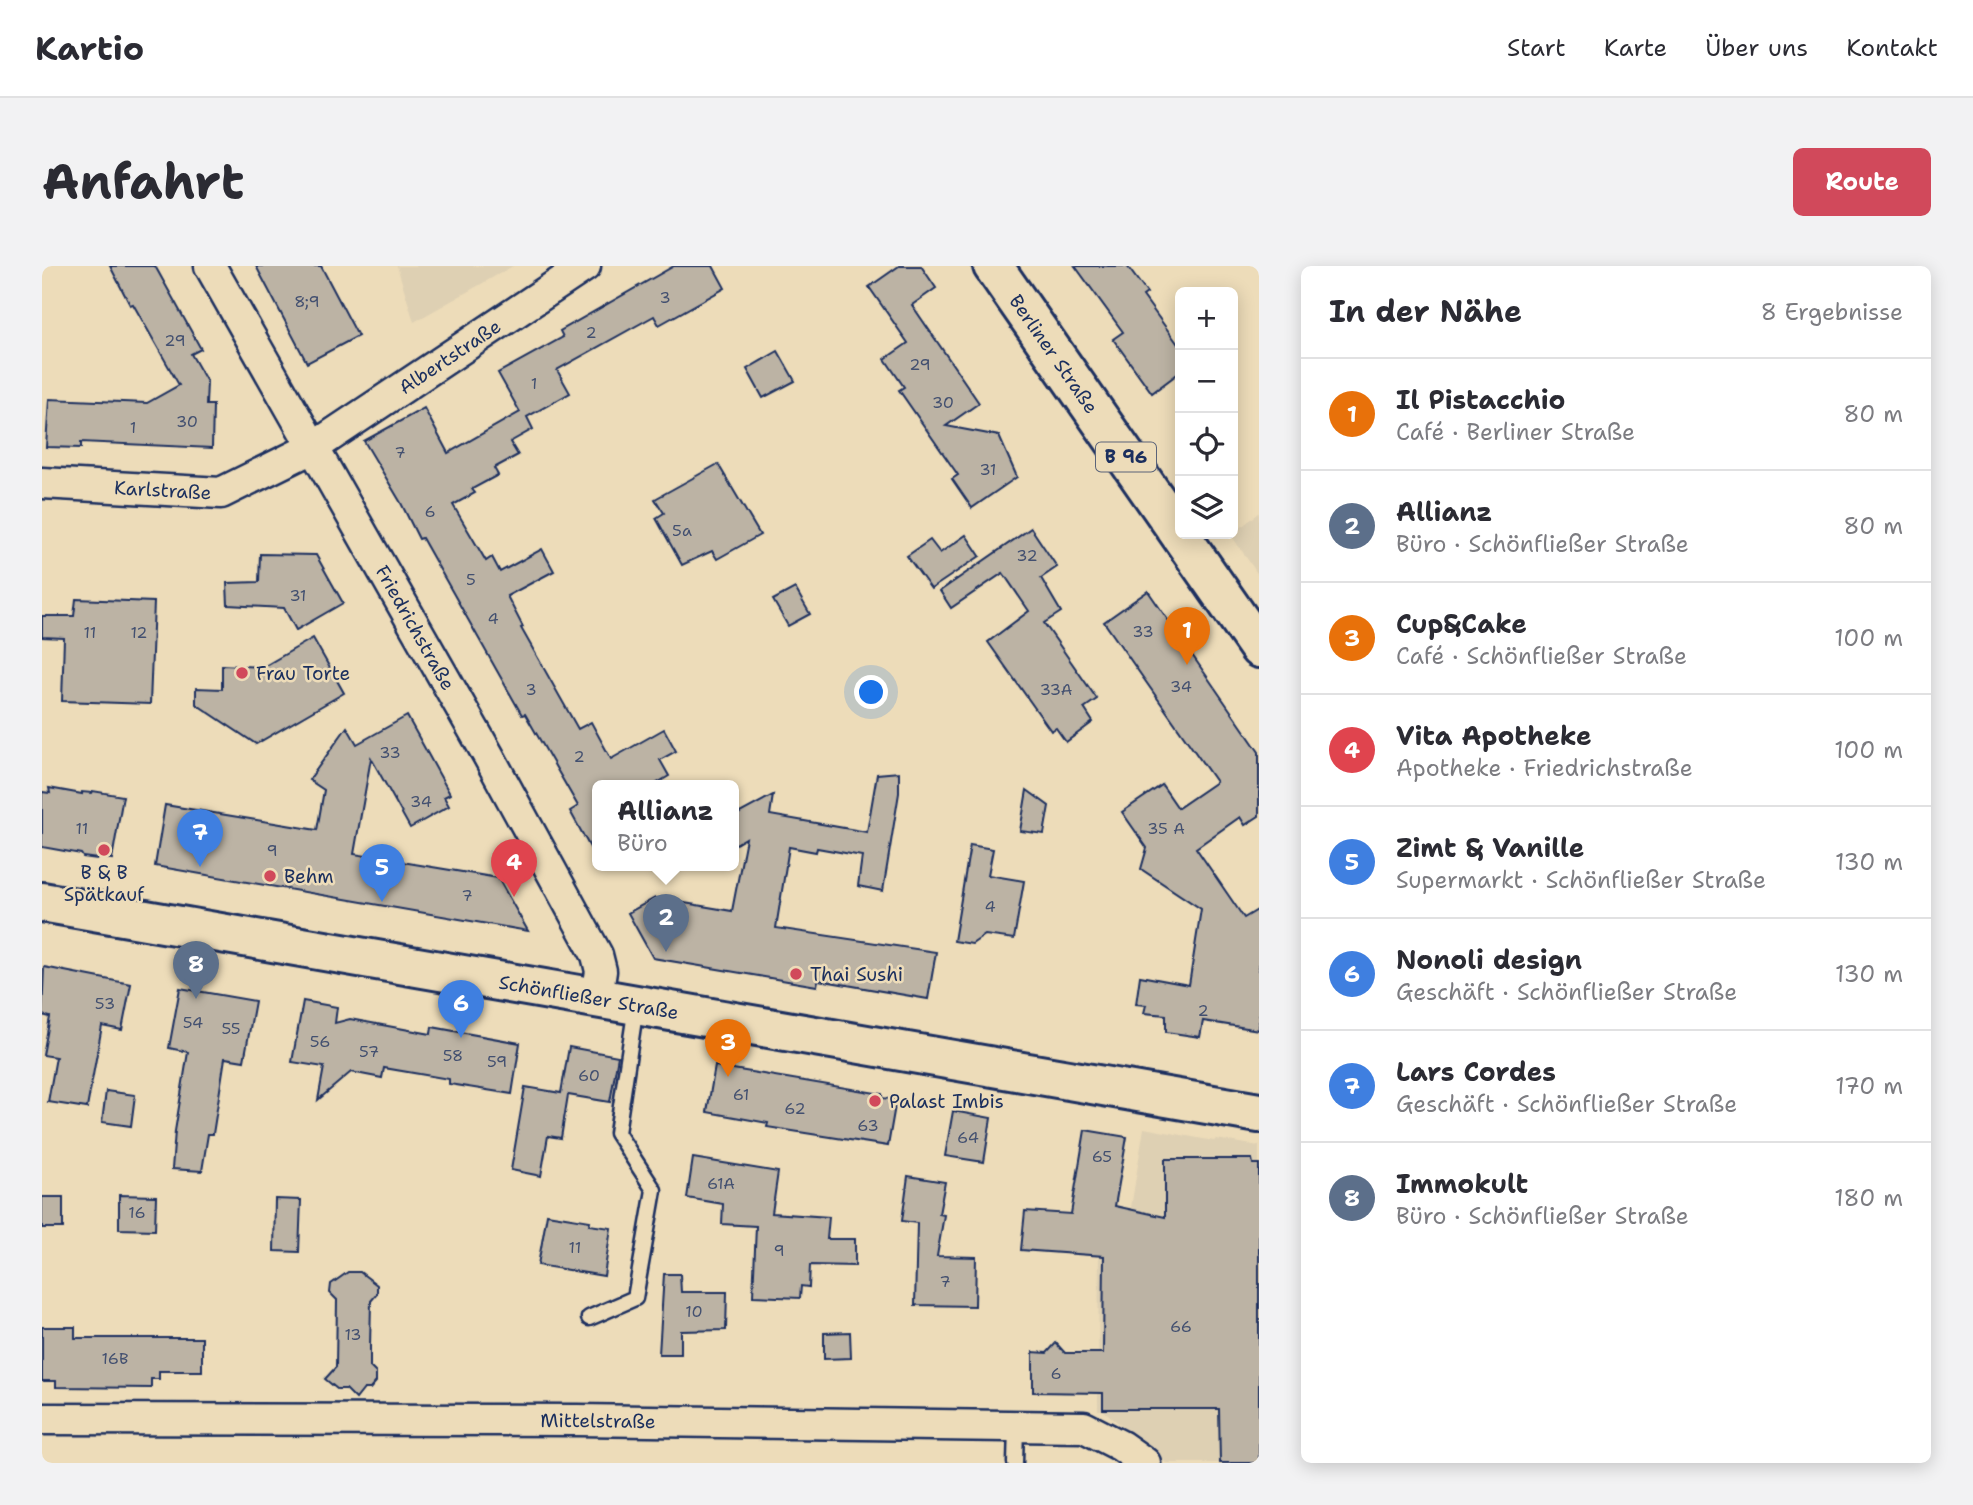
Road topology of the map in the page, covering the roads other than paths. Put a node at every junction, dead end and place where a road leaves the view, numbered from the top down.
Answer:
1 (210, 266) edge
2 (585, 266) edge
3 (993, 266) edge
4 (314, 447) junction
5 (42, 484) edge
6 (1259, 648) edge
7 (42, 902) edge
8 (597, 997) junction
9 (636, 1004) junction
10 (1259, 1112) edge
11 (589, 1318) dead end
12 (42, 1419) edge
13 (1016, 1426) junction
14 (1015, 1463) edge
15 (1145, 1463) edge

1 - 4 street, Friedrichstraße
2 - 4 street, Albertstraße
3 - 6 main road, Berliner Straße / B 96
4 - 5 street, Karlstraße
4 - 8 street, Friedrichstraße
7 - 8 main road, Schönfließer Straße
8 - 9 main road, Schönfließer Straße
9 - 10 main road, Schönfließer Straße
9 - 11 lane
12 - 13 street, Mittelstraße
13 - 14 lane
13 - 15 street, Mittelstraße

